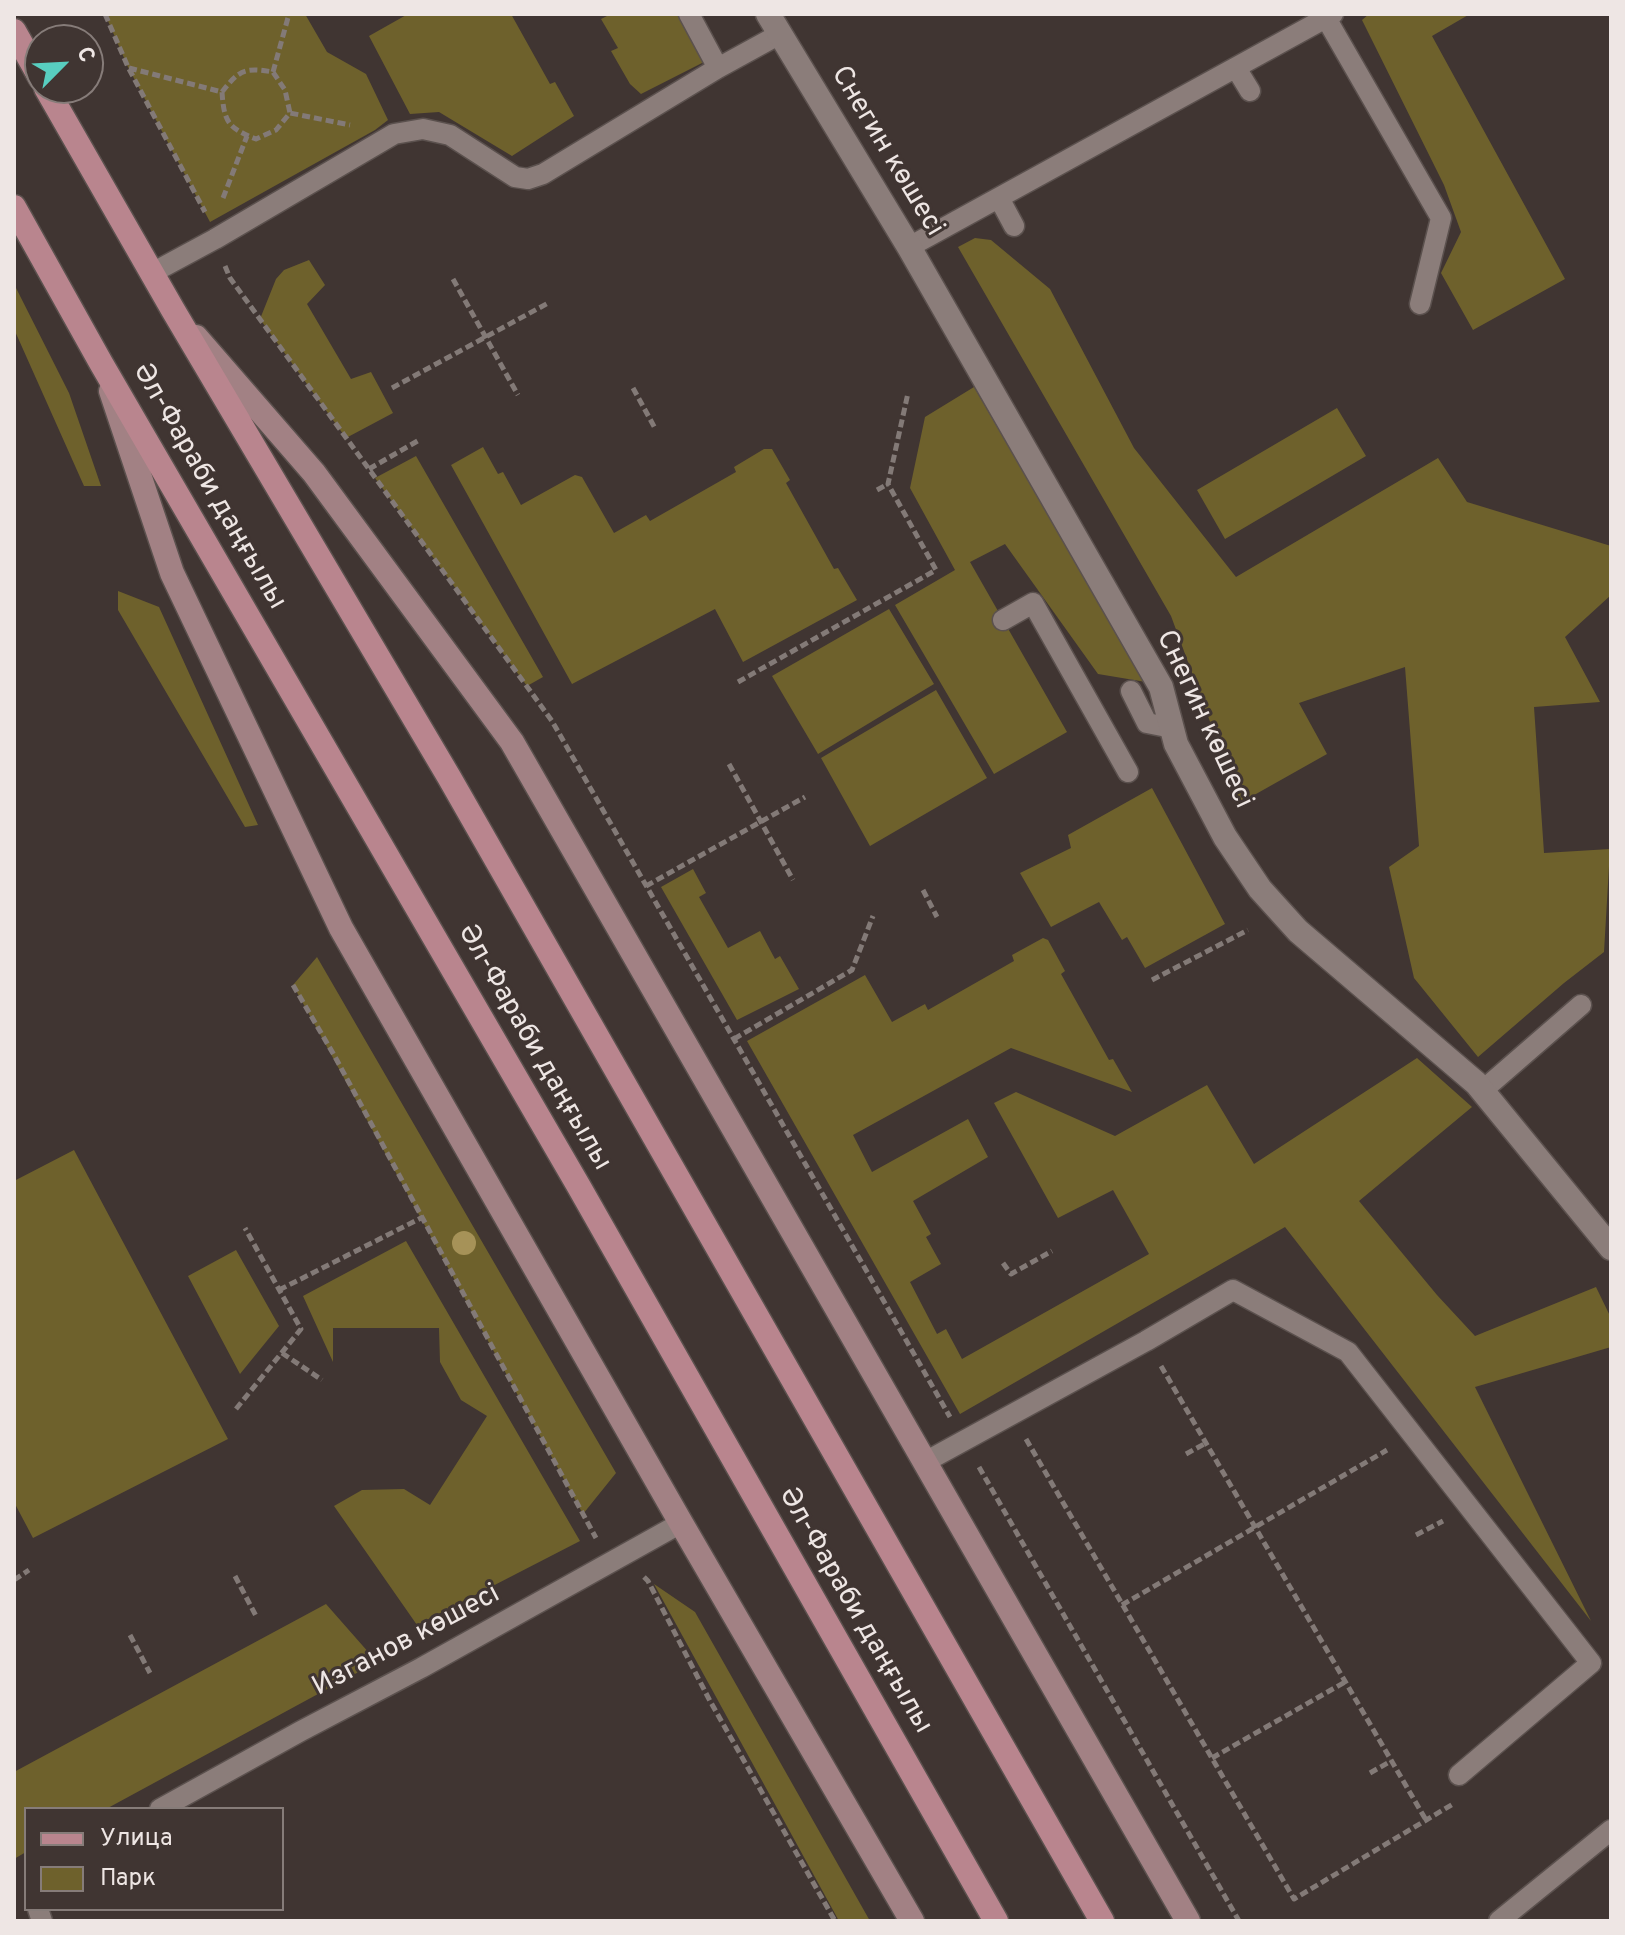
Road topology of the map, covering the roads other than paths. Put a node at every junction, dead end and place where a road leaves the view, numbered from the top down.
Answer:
1 (689, 14) edge
2 (1330, 16) edge
3 (774, 24) edge
4 (14, 31) edge
5 (24, 49) edge
6 (718, 68) junction
7 (1236, 68) junction
8 (1250, 91) dead end
9 (55, 104) edge
10 (999, 198) junction
11 (14, 207) edge
12 (1014, 226) dead end
13 (909, 247) junction
14 (152, 273) junction
15 (1420, 304) dead end
16 (173, 310) junction
17 (101, 363) junction
18 (1003, 620) dead end
19 (1131, 691) dead end
20 (1172, 728) junction
21 (1128, 772) dead end
22 (1581, 1005) dead end
23 (1482, 1091) junction
24 (1611, 1248) edge
25 (925, 1462) junction
26 (681, 1523) junction
27 (1459, 1775) road end
28 (164, 1807) edge
29 (1611, 1830) edge
30 (912, 1921) edge
31 (996, 1921) edge
32 (1102, 1921) edge
33 (1188, 1921) edge
34 (1499, 1921) edge

1 - 6 lane
2 - 7 lane
2 - 15 lane
3 - 6 lane
3 - 13 street, Снегин көшесі
4 - 5 main road
6 - 14 lane
7 - 8 lane
7 - 10 lane
9 - 14 main road, Әл-Фараби даңғылы
10 - 12 lane
10 - 13 lane
11 - 17 main road, Әл-Фараби даңғылы
13 - 20 street, Снегин көшесі
14 - 16 main road, Әл-Фараби даңғылы
16 - 25 main road, Әл-Фараби даңғылы
16 - 32 main road, Әл-Фараби даңғылы
17 - 26 main road
17 - 31 main road, Әл-Фараби даңғылы
18 - 21 lane
19 - 20 lane
20 - 23 street, Снегин көшесі
22 - 23 lane
23 - 24 street, Снегин көшесі
25 - 27 lane
25 - 33 main road, Әл-Фараби даңғылы
26 - 28 lane, Изганов көшесі
26 - 30 main road
29 - 34 lane

